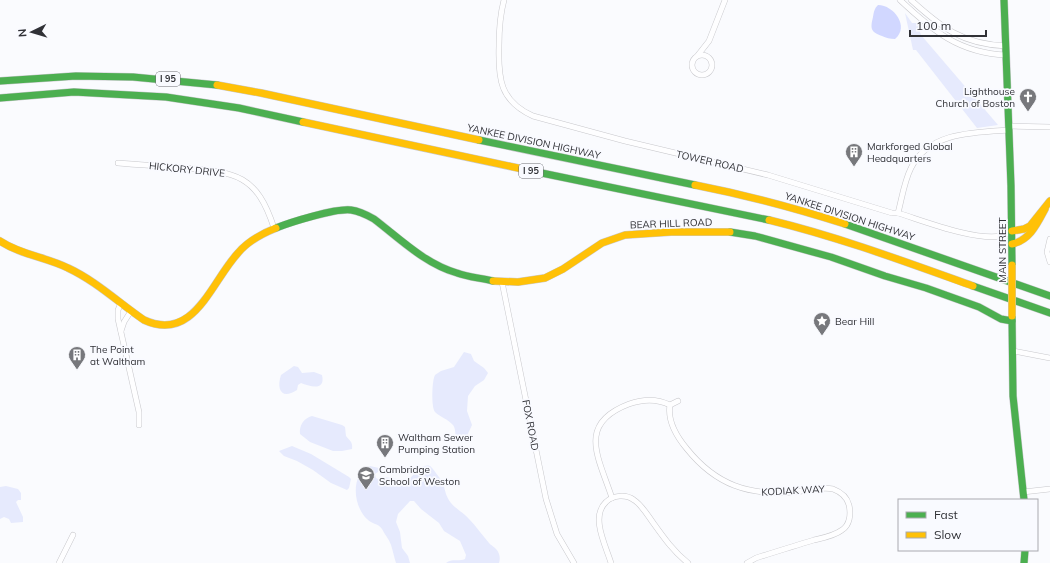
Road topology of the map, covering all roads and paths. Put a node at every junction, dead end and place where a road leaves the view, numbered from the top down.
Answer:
1 (504, 0) edge
2 (725, 0) edge
3 (900, 0) edge
4 (911, 0) edge
5 (1004, 0) edge
6 (709, 41) junction
7 (1006, 46) junction
8 (698, 55) junction
9 (1006, 55) junction
10 (710, 58) junction
11 (0, 81) edge
12 (0, 98) edge
13 (1050, 127) edge
14 (1009, 128) junction
15 (118, 163) dead end
16 (1050, 201) edge
17 (1047, 211) edge
18 (898, 213) junction
19 (274, 228) junction
20 (1012, 231) junction
21 (1050, 239) edge
22 (0, 241) edge
23 (1012, 244) junction
24 (1050, 262) edge
25 (502, 282) junction
26 (1050, 296) edge
27 (121, 303) junction
28 (131, 311) junction
29 (1050, 313) edge
30 (1012, 319) junction
31 (121, 334) junction
32 (1013, 351) junction
33 (1050, 358) edge
34 (678, 401) dead end
35 (670, 406) junction
36 (139, 425) dead end
37 (1050, 489) edge
38 (1023, 496) edge
39 (612, 498) junction
40 (74, 536) dead end
41 (1025, 551) edge
42 (59, 563) edge
43 (574, 563) edge
44 (611, 563) edge
45 (688, 563) edge
46 (747, 563) edge
47 (1024, 563) edge

1 - 18 street, TOWER ROAD
2 - 6 street
3 - 9 street
4 - 7 street
5 - 7 main road, MAIN STREET
6 - 8 street
6 - 10 street
7 - 9 main road, MAIN STREET
8 - 10 street
8 - 10 street
9 - 14 main road, MAIN STREET
11 - 26 main road, YANKEE DIVISION HIGHWAY / I 95
12 - 29 main road, I 95
13 - 14 street
14 - 18 street
14 - 20 main road, MAIN STREET
15 - 19 street, HICKORY DRIVE
16 - 17 main road
17 - 20 main road
17 - 23 main road
18 - 20 street, TOWER ROAD
19 - 25 main road, BEAR HILL ROAD
19 - 28 main road, BEAR HILL ROAD
20 - 23 main road, MAIN STREET
21 - 24 street
22 - 27 main road, BEAR HILL ROAD
23 - 30 main road, MAIN STREET, bridge
25 - 30 main road, BEAR HILL ROAD
25 - 43 street, FOX ROAD
27 - 28 main road, BEAR HILL ROAD
27 - 31 street
28 - 31 street
30 - 32 main road, MAIN STREET
31 - 36 street
32 - 33 street
32 - 38 main road, MAIN STREET
34 - 35 street
35 - 39 street
35 - 46 street, KODIAK WAY
37 - 38 street
39 - 44 street
39 - 45 street
40 - 42 street
41 - 47 main road

